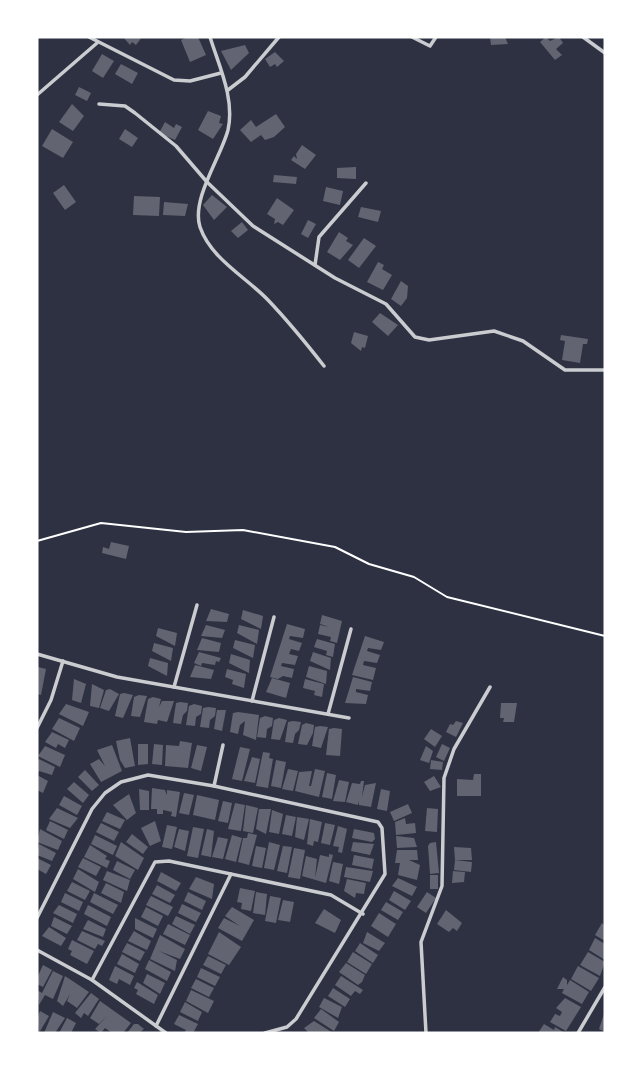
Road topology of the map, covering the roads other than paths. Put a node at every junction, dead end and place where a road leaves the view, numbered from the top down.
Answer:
1 (89, 37) edge
2 (210, 37) edge
3 (279, 37) edge
4 (412, 37) edge
5 (436, 37) edge
6 (583, 37) edge
7 (97, 43) junction
8 (605, 53) edge
9 (221, 74) junction
10 (228, 90) junction
11 (37, 94) edge
12 (99, 104) dead end
13 (207, 182) junction
14 (366, 183) dead end
15 (315, 265) junction
16 (324, 366) dead end
17 (605, 370) edge
18 (197, 605) dead end
19 (274, 617) dead end
20 (351, 629) dead end
21 (37, 654) edge
22 (63, 661) junction
23 (174, 687) junction
24 (490, 687) dead end
25 (252, 701) junction
26 (328, 714) junction
27 (349, 718) dead end
28 (37, 728) edge
29 (223, 745) dead end
30 (214, 786) junction
31 (231, 874) junction
32 (363, 914) junction
33 (37, 918) edge
34 (37, 950) edge
35 (92, 980) junction
36 (605, 987) edge
37 (156, 1026) junction
38 (166, 1033) edge
39 (265, 1033) edge
40 (426, 1033) edge
41 (578, 1033) edge

1 - 7 street
2 - 9 street
3 - 10 street
4 - 5 street
6 - 8 street
7 - 9 street
7 - 11 street
9 - 10 street
10 - 13 street
12 - 13 street
13 - 15 street
13 - 16 street
14 - 15 street
15 - 17 street
18 - 23 street
19 - 25 street
20 - 26 street
21 - 22 street
22 - 23 street
22 - 28 street
23 - 25 street
24 - 40 street
25 - 26 street
26 - 27 street
29 - 30 street
30 - 32 street
30 - 33 street
31 - 32 street
31 - 35 street
31 - 37 street
32 - 39 street
34 - 35 street
35 - 37 street
36 - 41 street
37 - 38 street

